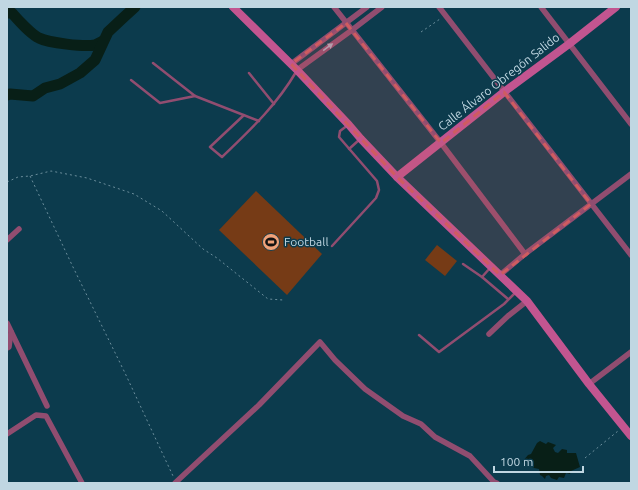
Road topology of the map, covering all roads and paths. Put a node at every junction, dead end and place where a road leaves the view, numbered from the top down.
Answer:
1 (233, 7) edge
2 (334, 7) edge
3 (367, 7) edge
4 (382, 7) edge
5 (439, 7) edge
6 (540, 7) edge
7 (616, 7) edge
8 (445, 15) junction
9 (346, 23) junction
10 (352, 30) junction
11 (421, 32) dead end
12 (569, 44) junction
13 (153, 63) dead end
14 (294, 67) junction
15 (249, 73) dead end
16 (131, 80) dead end
17 (504, 92) junction
18 (195, 96) junction
19 (274, 104) junction
20 (244, 115) junction
21 (259, 121) junction
22 (631, 124) edge
23 (349, 125) junction
24 (361, 139) junction
25 (440, 143) junction
26 (349, 149) junction
27 (631, 174) edge
28 (30, 176) junction
29 (397, 177) junction
30 (7, 182) edge
31 (591, 204) junction
32 (19, 229) dead end
33 (7, 240) edge
34 (332, 246) dead end
35 (525, 254) junction
36 (631, 255) edge
37 (463, 264) dead end
38 (491, 266) junction
39 (500, 275) junction
40 (482, 277) junction
41 (517, 291) junction
42 (508, 299) junction
43 (283, 300) dead end
44 (527, 301) junction
45 (7, 324) edge
46 (11, 332) junction
47 (489, 334) dead end
48 (419, 335) dead end
49 (7, 348) edge
50 (631, 352) edge
51 (589, 384) junction
52 (47, 406) dead end
53 (623, 426) junction
54 (7, 434) edge
55 (631, 436) edge
56 (585, 458) dead end
57 (176, 482) edge
58 (82, 483) edge
59 (496, 483) edge

1 - 14 street
2 - 9 street
3 - 9 street
4 - 10 street
5 - 8 street
6 - 12 street
7 - 12 street, Calle Álvaro Obregón Salido
8 - 11 path
8 - 17 street
9 - 10 street
9 - 14 street
14 -> 10 street
10 - 25 street
12 - 17 street, Calle Álvaro Obregón Salido
12 - 22 street
13 - 18 lane
14 - 19 lane
14 - 23 street
15 - 19 lane
16 - 18 lane
17 - 25 street, Calle Álvaro Obregón Salido
17 - 31 street
18 - 20 lane
19 - 21 lane
20 - 21 lane
20 - 21 lane
23 - 24 street
23 - 26 lane
24 - 26 lane
24 - 29 street
25 - 29 street, Calle Álvaro Obregón Salido
25 - 35 street
26 - 34 lane
27 - 31 street
28 - 30 path
28 - 43 path
28 - 57 path
29 - 38 street
31 - 35 street
31 - 36 street
32 - 33 street
35 - 39 street
37 - 40 lane
38 - 39 street
38 - 40 lane
39 - 41 street
40 - 42 lane
41 - 42 lane
41 - 44 street
42 - 48 lane
44 - 47 street
44 - 51 street
45 - 46 street
46 - 49 street
46 - 52 street
50 - 51 street
51 - 53 street
53 - 55 street
53 - 56 path
54 - 58 street
57 - 59 street

